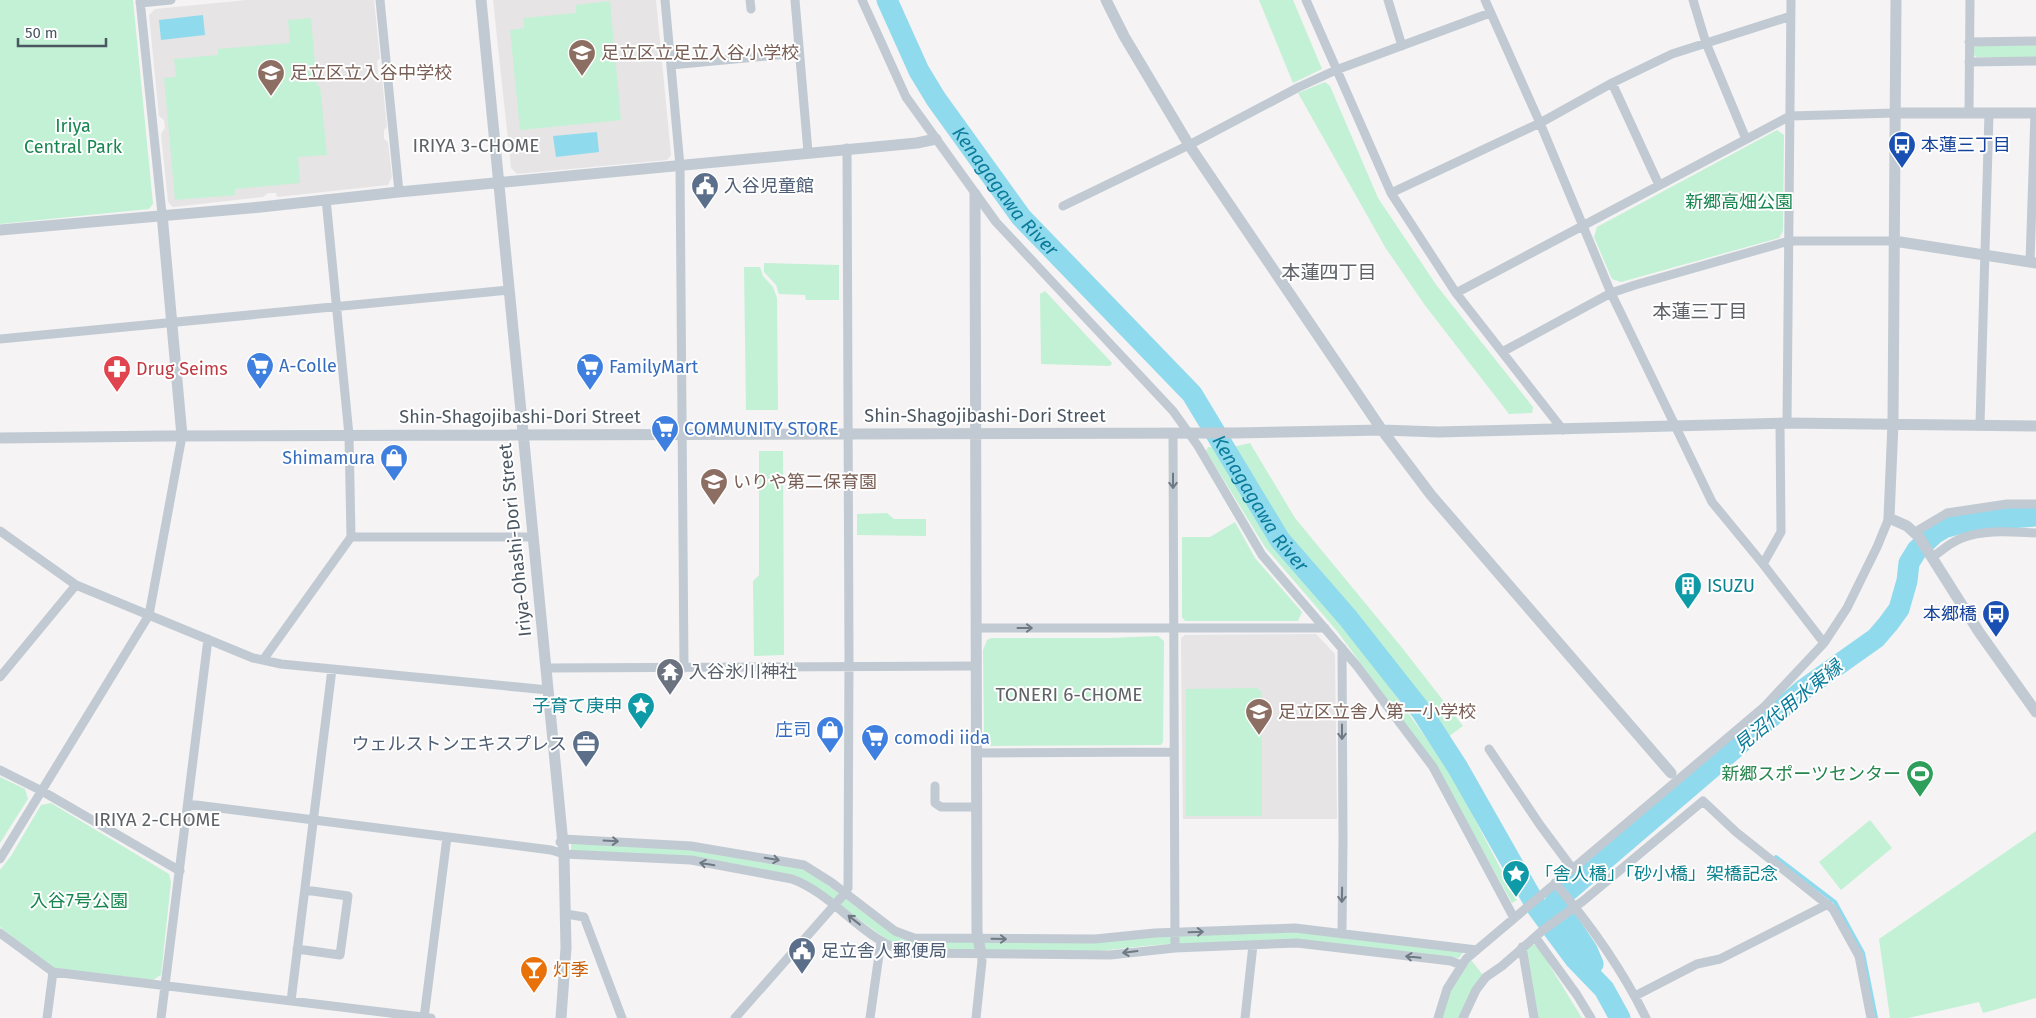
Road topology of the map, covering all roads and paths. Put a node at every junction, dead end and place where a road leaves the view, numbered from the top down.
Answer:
1 (171, 0) edge
2 (380, 0) edge
3 (480, 0) edge
4 (665, 0) edge
5 (795, 0) edge
6 (862, 0) edge
7 (1106, 0) edge
8 (1306, 0) edge
9 (1388, 0) edge
10 (1485, 0) edge
11 (1693, 0) edge
12 (1791, 0) edge
13 (1896, 0) edge
14 (1970, 0) edge
15 (140, 1) edge
16 (1490, 13) junction
17 (1791, 16) junction
18 (2036, 41) edge
19 (1970, 42) junction
20 (1706, 43) junction
21 (1402, 46) junction
22 (799, 53) junction
23 (2036, 61) edge
24 (1969, 62) junction
25 (671, 66) junction
26 (1336, 70) junction
27 (1612, 83) junction
28 (1895, 113) junction
29 (1968, 113) junction
30 (1989, 113) junction
31 (2035, 113) edge
32 (1790, 116) junction
33 (1540, 123) junction
34 (936, 139) junction
35 (1746, 139) junction
36 (1189, 145) junction
37 (848, 148) junction
38 (808, 152) junction
39 (680, 166) junction
40 (498, 183) junction
41 (1659, 185) junction
42 (399, 192) junction
43 (1391, 193) junction
44 (975, 194) junction
45 (326, 199) junction
46 (1063, 206) dead end
47 (162, 214) junction
48 (1583, 225) junction
49 (0, 230) edge
50 (1789, 241) junction
51 (1894, 241) junction
52 (1985, 255) junction
53 (2033, 263) edge
54 (510, 290) junction
55 (1456, 293) junction
56 (1611, 293) junction
57 (336, 307) junction
58 (173, 323) junction
59 (0, 339) edge
60 (1502, 352) junction
61 (1892, 423) junction
62 (1784, 424) junction
63 (1980, 424) junction
64 (2036, 426) edge
65 (1674, 427) junction
66 (1382, 430) junction
67 (1563, 430) junction
68 (1173, 432) junction
69 (975, 433) junction
70 (1190, 433) junction
71 (682, 434) junction
72 (848, 434) junction
73 (349, 435) junction
74 (522, 435) junction
75 (182, 436) junction
76 (0, 438) edge
77 (2036, 504) edge
78 (1889, 518) junction
79 (0, 531) edge
80 (2036, 533) edge
81 (1917, 535) junction
82 (533, 536) junction
83 (351, 537) junction
84 (1931, 554) junction
85 (1763, 564) junction
86 (76, 585) junction
87 (149, 615) junction
88 (976, 628) junction
89 (1173, 628) junction
90 (1325, 628) junction
91 (208, 640) junction
92 (1824, 643) junction
93 (1342, 648) junction
94 (263, 660) junction
95 (976, 666) junction
96 (848, 667) junction
97 (546, 668) junction
98 (684, 668) junction
99 (332, 669) junction
100 (0, 677) edge
101 (548, 690) junction
102 (2036, 712) edge
103 (1489, 749) dead end
104 (1174, 752) junction
105 (976, 753) junction
106 (0, 770) edge
107 (1674, 776) junction
108 (935, 786) dead end
109 (42, 790) junction
110 (188, 804) junction
111 (977, 807) junction
112 (313, 820) junction
113 (447, 837) junction
114 (562, 838) junction
115 (551, 850) junction
116 (564, 854) junction
117 (0, 859) edge
118 (1572, 868) junction
119 (180, 871) junction
120 (1557, 885) junction
121 (305, 890) junction
122 (845, 893) junction
123 (1828, 904) junction
124 (835, 905) junction
125 (1571, 906) junction
126 (566, 914) junction
127 (1514, 918) junction
128 (0, 933) edge
129 (1175, 933) junction
130 (1342, 934) junction
131 (1534, 937) junction
132 (978, 939) junction
133 (881, 941) junction
134 (1253, 945) junction
135 (1175, 948) junction
136 (1522, 948) junction
137 (297, 949) junction
138 (1477, 950) junction
139 (981, 954) junction
140 (1461, 966) junction
141 (53, 972) junction
142 (165, 986) junction
143 (1635, 996) junction
144 (291, 1001) junction
145 (47, 1018) edge
146 (161, 1018) edge
147 (427, 1018) edge
148 (561, 1018) edge
149 (622, 1018) edge
150 (735, 1018) edge
151 (870, 1018) edge
152 (976, 1018) edge
153 (1245, 1018) edge
154 (1438, 1018) edge
155 (1464, 1018) edge
156 (1534, 1018) edge
157 (1591, 1018) edge
158 (1646, 1018) edge
159 (1871, 1018) edge

1 - 15 street
2 - 42 street
3 - 40 street, Iriya-Ohashi-Dori Street
4 - 25 street
5 - 22 street
6 - 34 street
7 - 36 street
8 - 26 street
9 - 21 street
10 - 16 street
11 - 20 street
12 - 17 street
13 - 28 street
14 - 19 street
15 - 47 street
16 - 21 street
16 - 33 street
17 - 20 street
17 - 32 street
18 - 19 street
19 - 24 street
20 - 27 street
20 - 35 street
21 - 26 street
22 - 25 street
22 - 38 street
23 - 24 street
24 - 29 street
25 - 39 street
26 - 36 street
26 - 43 street
27 - 33 street
27 - 41 street
28 - 29 street
28 - 32 street
28 - 51 street
29 - 30 street
30 - 31 street
30 - 52 street
31 - 53 street
32 - 35 street
32 - 50 street
33 - 43 street
33 - 48 street
34 - 37 street
34 - 44 street
35 - 41 street
36 - 46 street
36 - 66 street
37 - 38 street
37 - 72 street
38 - 39 street
39 - 40 street
39 - 71 street
40 - 42 street
40 - 54 street, Iriya-Ohashi-Dori Street
41 - 48 street
42 - 45 street
43 - 55 street
44 - 69 street
44 - 70 street
45 - 47 street
45 - 57 street
47 - 49 street
47 - 58 street
48 - 55 street
48 - 56 street
50 - 51 street
50 - 56 street
50 - 62 street
51 - 52 street
51 - 61 street
52 - 53 street
52 - 63 street
54 - 57 street
54 - 74 street, Iriya-Ohashi-Dori Street
55 - 60 street
56 - 60 street
56 - 65 street
57 - 58 street
57 - 73 street
58 - 59 street
58 - 75 street
60 - 67 street
61 - 62 street, Shin-Shagojibashi-Dori Street
61 - 63 street, Shin-Shagojibashi-Dori Street
61 - 78 street
62 - 65 street, Shin-Shagojibashi-Dori Street
62 - 85 street
63 - 64 street, Shin-Shagojibashi-Dori Street
65 - 67 street, Shin-Shagojibashi-Dori Street
65 - 85 street
66 - 67 street, Shin-Shagojibashi-Dori Street
66 - 70 street, Shin-Shagojibashi-Dori Street
66 - 107 street
68 - 69 street, Shin-Shagojibashi-Dori Street
68 - 70 street, Shin-Shagojibashi-Dori Street
68 -> 89 street
69 - 72 street, Shin-Shagojibashi-Dori Street
69 - 88 street
70 - 90 street
71 - 72 street, Shin-Shagojibashi-Dori Street
71 - 74 street, Shin-Shagojibashi-Dori Street
71 - 98 street
72 - 96 street
73 - 74 street, Shin-Shagojibashi-Dori Street
73 - 75 street, Shin-Shagojibashi-Dori Street
73 - 83 street
74 - 82 street, Iriya-Ohashi-Dori Street
75 - 76 street, Shin-Shagojibashi-Dori Street
75 - 87 street
77 - 81 street
78 - 81 street
78 - 92 street
79 - 86 street
80 - 84 street
81 - 84 street
82 - 83 street
82 - 97 street, Iriya-Ohashi-Dori Street
83 - 94 street
84 - 102 street
85 - 92 street
86 - 87 street
86 - 100 street
87 - 91 street
87 - 109 street
88 -> 89 street
88 - 95 street
89 - 90 street
89 - 104 street
90 - 93 street
91 - 94 street
91 - 110 street
92 - 107 street
93 - 127 street
93 -> 130 street
94 - 99 street
95 - 96 street
95 - 105 street
96 - 98 street
96 - 122 street
97 - 98 street
97 - 101 street, Iriya-Ohashi-Dori Street
99 - 101 street
99 - 112 street
101 - 114 street, Iriya-Ohashi-Dori Street
103 - 118 street
104 - 105 street
104 - 129 street
105 - 111 street
106 - 109 street
107 - 118 street
108 - 111 street
109 - 117 street
109 - 119 street
110 - 112 street
110 - 119 street
111 - 132 street
112 - 113 street
112 - 121 street
113 - 115 street
113 - 147 street
114 - 115 street
114 - 116 street, Iriya-Ohashi-Dori Street
114 -> 122 street
115 - 116 street
124 -> 116 street
116 - 126 street, Iriya-Ohashi-Dori Street
118 - 120 street
119 - 142 street
120 - 125 street
120 - 127 street
121 - 137 street
121 - 137 street
122 - 124 street
122 - 132 street
123 - 125 street
123 - 143 street
123 - 159 street
133 -> 124 street
124 - 150 street
125 - 131 street
125 - 143 street
126 - 148 street, Iriya-Ohashi-Dori Street
126 - 149 street
127 - 138 street
128 - 141 street
129 -> 130 street
132 -> 129 street
129 - 135 street
130 - 138 street
131 - 136 street
131 - 157 street
132 - 139 street
133 - 139 street
133 - 151 street
134 - 135 street
140 -> 134 street
134 - 153 street
135 -> 139 street
136 - 155 street
136 - 156 street
137 - 144 street
138 - 140 street
139 - 152 street
140 - 154 street
141 - 142 street
141 - 145 street
142 - 144 street
142 - 146 street
143 - 158 street
144 - 147 street

